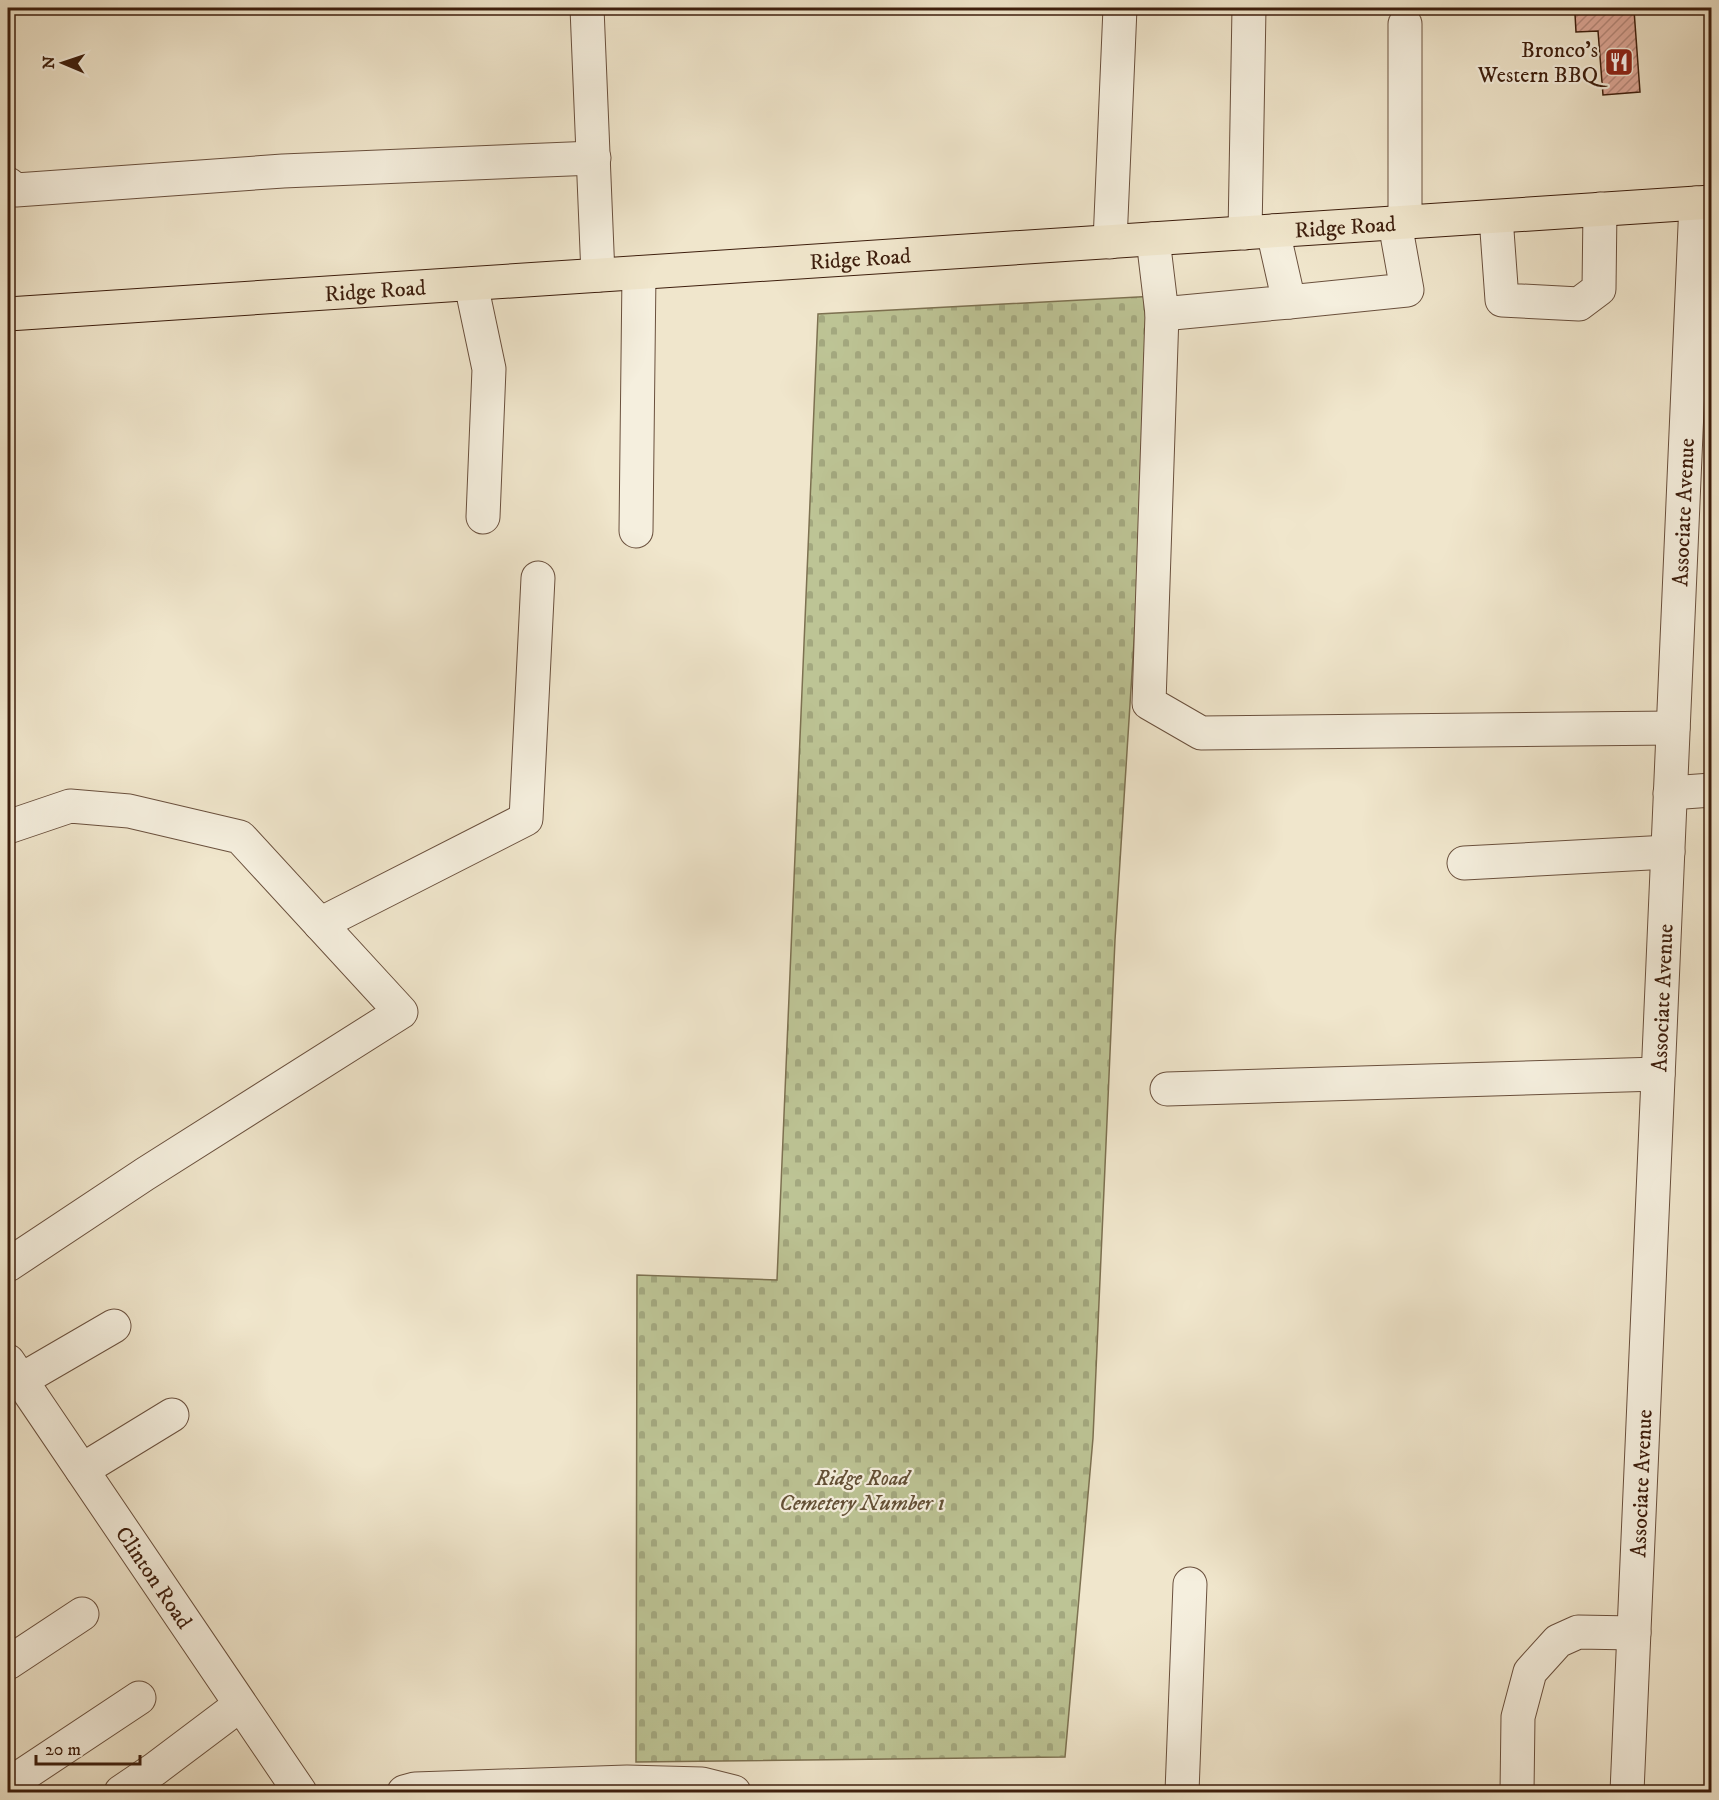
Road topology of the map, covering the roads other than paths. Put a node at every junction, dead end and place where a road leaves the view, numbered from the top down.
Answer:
1 (587, 8) edge
2 (1120, 8) edge
3 (1249, 8) edge
4 (1405, 24) dead end
5 (594, 158) junction
6 (8, 184) edge
7 (1703, 203) edge
8 (1600, 209) junction
9 (1496, 217) junction
10 (1400, 223) junction
11 (1259, 232) junction
12 (1154, 239) junction
13 (1110, 242) junction
14 (639, 273) junction
15 (598, 275) junction
16 (471, 284) junction
17 (1289, 302) junction
18 (8, 314) edge
19 (1162, 314) junction
20 (483, 518) dead end
21 (636, 531) dead end
22 (538, 578) dead end
23 (1673, 728) junction
24 (1712, 790) edge
25 (1670, 793) junction
26 (8, 827) edge
27 (1668, 852) junction
28 (1464, 863) dead end
29 (320, 924) junction
30 (1658, 1074) junction
31 (1167, 1089) dead end
32 (8, 1265) edge
33 (114, 1326) dead end
34 (14, 1370) edge
35 (172, 1415) dead end
36 (82, 1470) junction
37 (1190, 1584) dead end
38 (82, 1614) dead end
39 (1634, 1633) junction
40 (8, 1663) edge
41 (139, 1698) dead end
42 (240, 1704) junction
43 (8, 1785) edge
44 (121, 1792) edge
45 (300, 1792) edge
46 (405, 1792) edge
47 (734, 1792) edge
48 (1182, 1792) edge
49 (1517, 1792) edge
50 (1627, 1792) edge

1 - 5 street
2 - 13 street
3 - 11 street
4 - 10 street
5 - 6 street
5 - 15 street
7 - 8 main road, Ridge Road
7 - 23 street, Associate Avenue
8 - 9 main road, Ridge Road
8 - 9 street
9 - 10 main road, Ridge Road
10 - 11 main road, Ridge Road
10 - 17 street
11 - 12 main road, Ridge Road
11 - 17 street
12 - 13 main road, Ridge Road
12 - 19 street
13 - 14 main road, Ridge Road
14 - 15 main road, Ridge Road
14 - 21 street
15 - 16 main road, Ridge Road
16 - 18 main road, Ridge Road
16 - 20 street
17 - 19 street
19 - 23 street
22 - 29 street
23 - 25 street, Associate Avenue
24 - 25 street
25 - 27 street, Associate Avenue
26 - 29 street
27 - 28 street
27 - 30 street, Associate Avenue
29 - 32 street
30 - 31 street
30 - 39 street, Associate Avenue
33 - 34 street
34 - 36 street, Clinton Road
35 - 36 street
36 - 42 street, Clinton Road
37 - 48 street
38 - 40 street
39 - 49 street
39 - 50 street, Associate Avenue
41 - 43 street
42 - 44 street
42 - 45 street, Clinton Road
46 - 47 street

